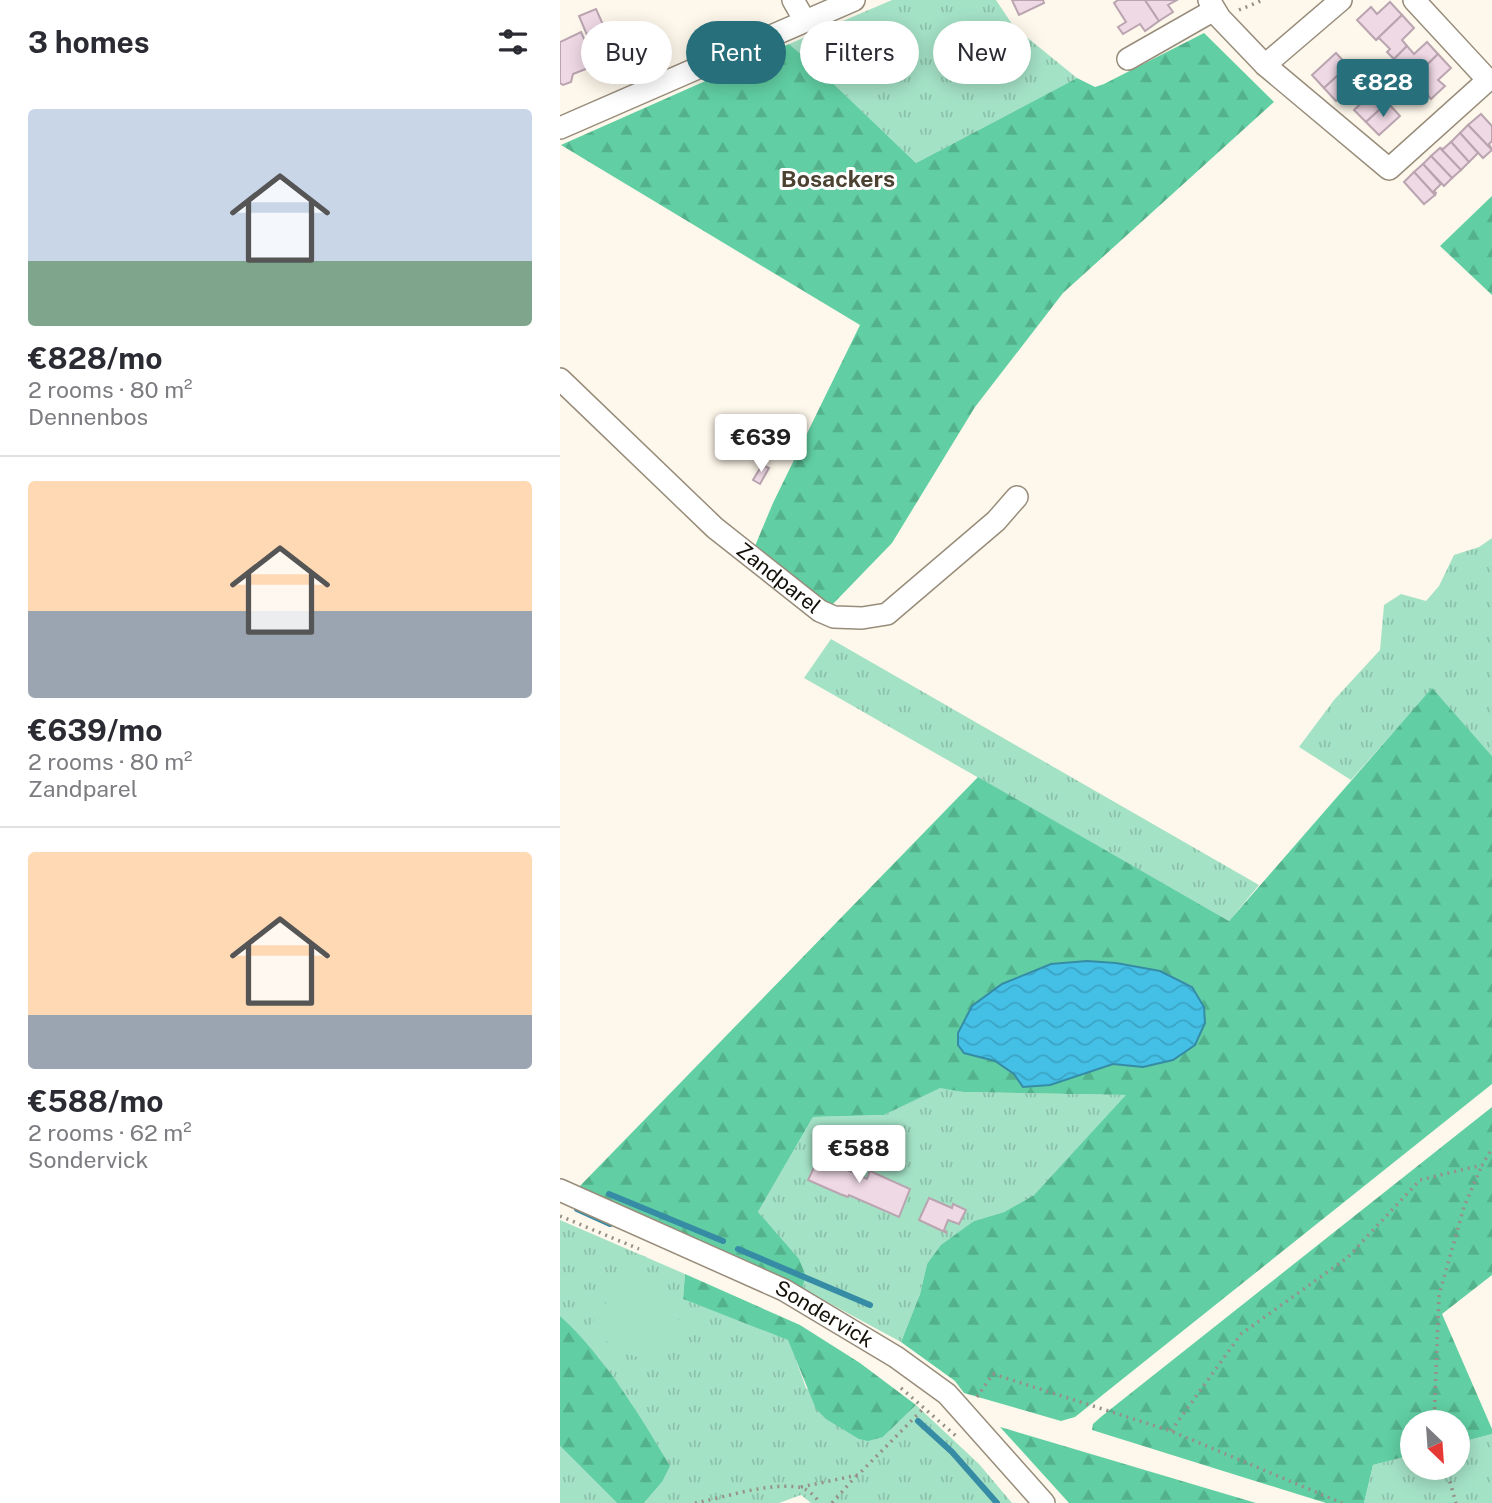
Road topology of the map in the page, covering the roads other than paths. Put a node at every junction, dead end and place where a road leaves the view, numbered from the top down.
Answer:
1 (793, 0) edge
2 (853, 0) edge
3 (1341, 0) edge
4 (1414, 0) edge
5 (1211, 5) edge
6 (805, 21) joint
7 (800, 23) edge
8 (1128, 59) dead end
9 (1265, 65) junction
10 (1490, 82) edge
11 (560, 128) edge
12 (560, 379) edge
13 (1017, 497) dead end
14 (560, 1190) edge
15 (1044, 1503) edge

1 - 6 street
2 - 6 street
3 - 9 street
4 - 10 street
5 - 8 street
5 - 9 street
7 - 11 street
9 - 10 street
12 - 13 street, Zandparel
14 - 15 street, Sondervick

